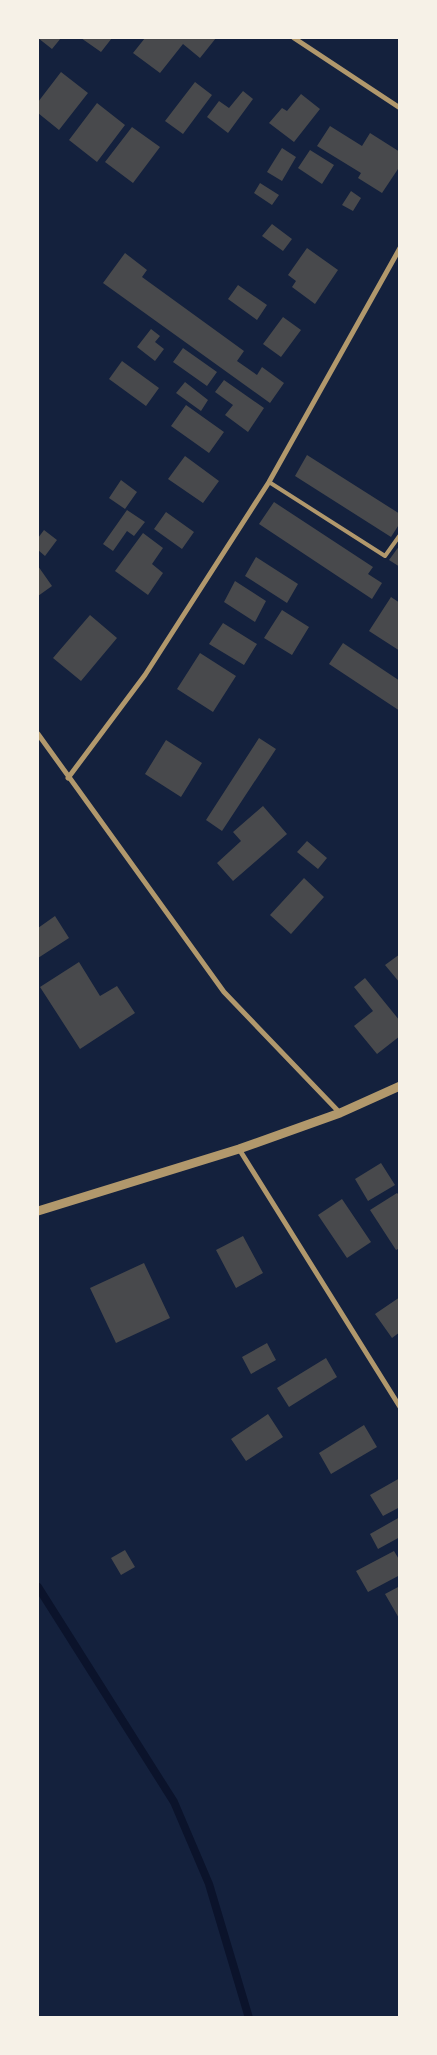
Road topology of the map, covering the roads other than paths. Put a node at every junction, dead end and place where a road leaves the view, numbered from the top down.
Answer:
1 (294, 38) edge
2 (400, 108) edge
3 (400, 248) edge
4 (269, 482) junction
5 (400, 535) edge
6 (38, 734) edge
7 (68, 778) junction
8 (400, 1086) edge
9 (340, 1113) junction
10 (239, 1150) junction
11 (38, 1211) edge
12 (400, 1408) edge

1 - 2 street
3 - 4 street
4 - 5 lane
4 - 7 street
6 - 7 street
7 - 9 street
8 - 9 street
9 - 10 street
10 - 11 street
10 - 12 street

